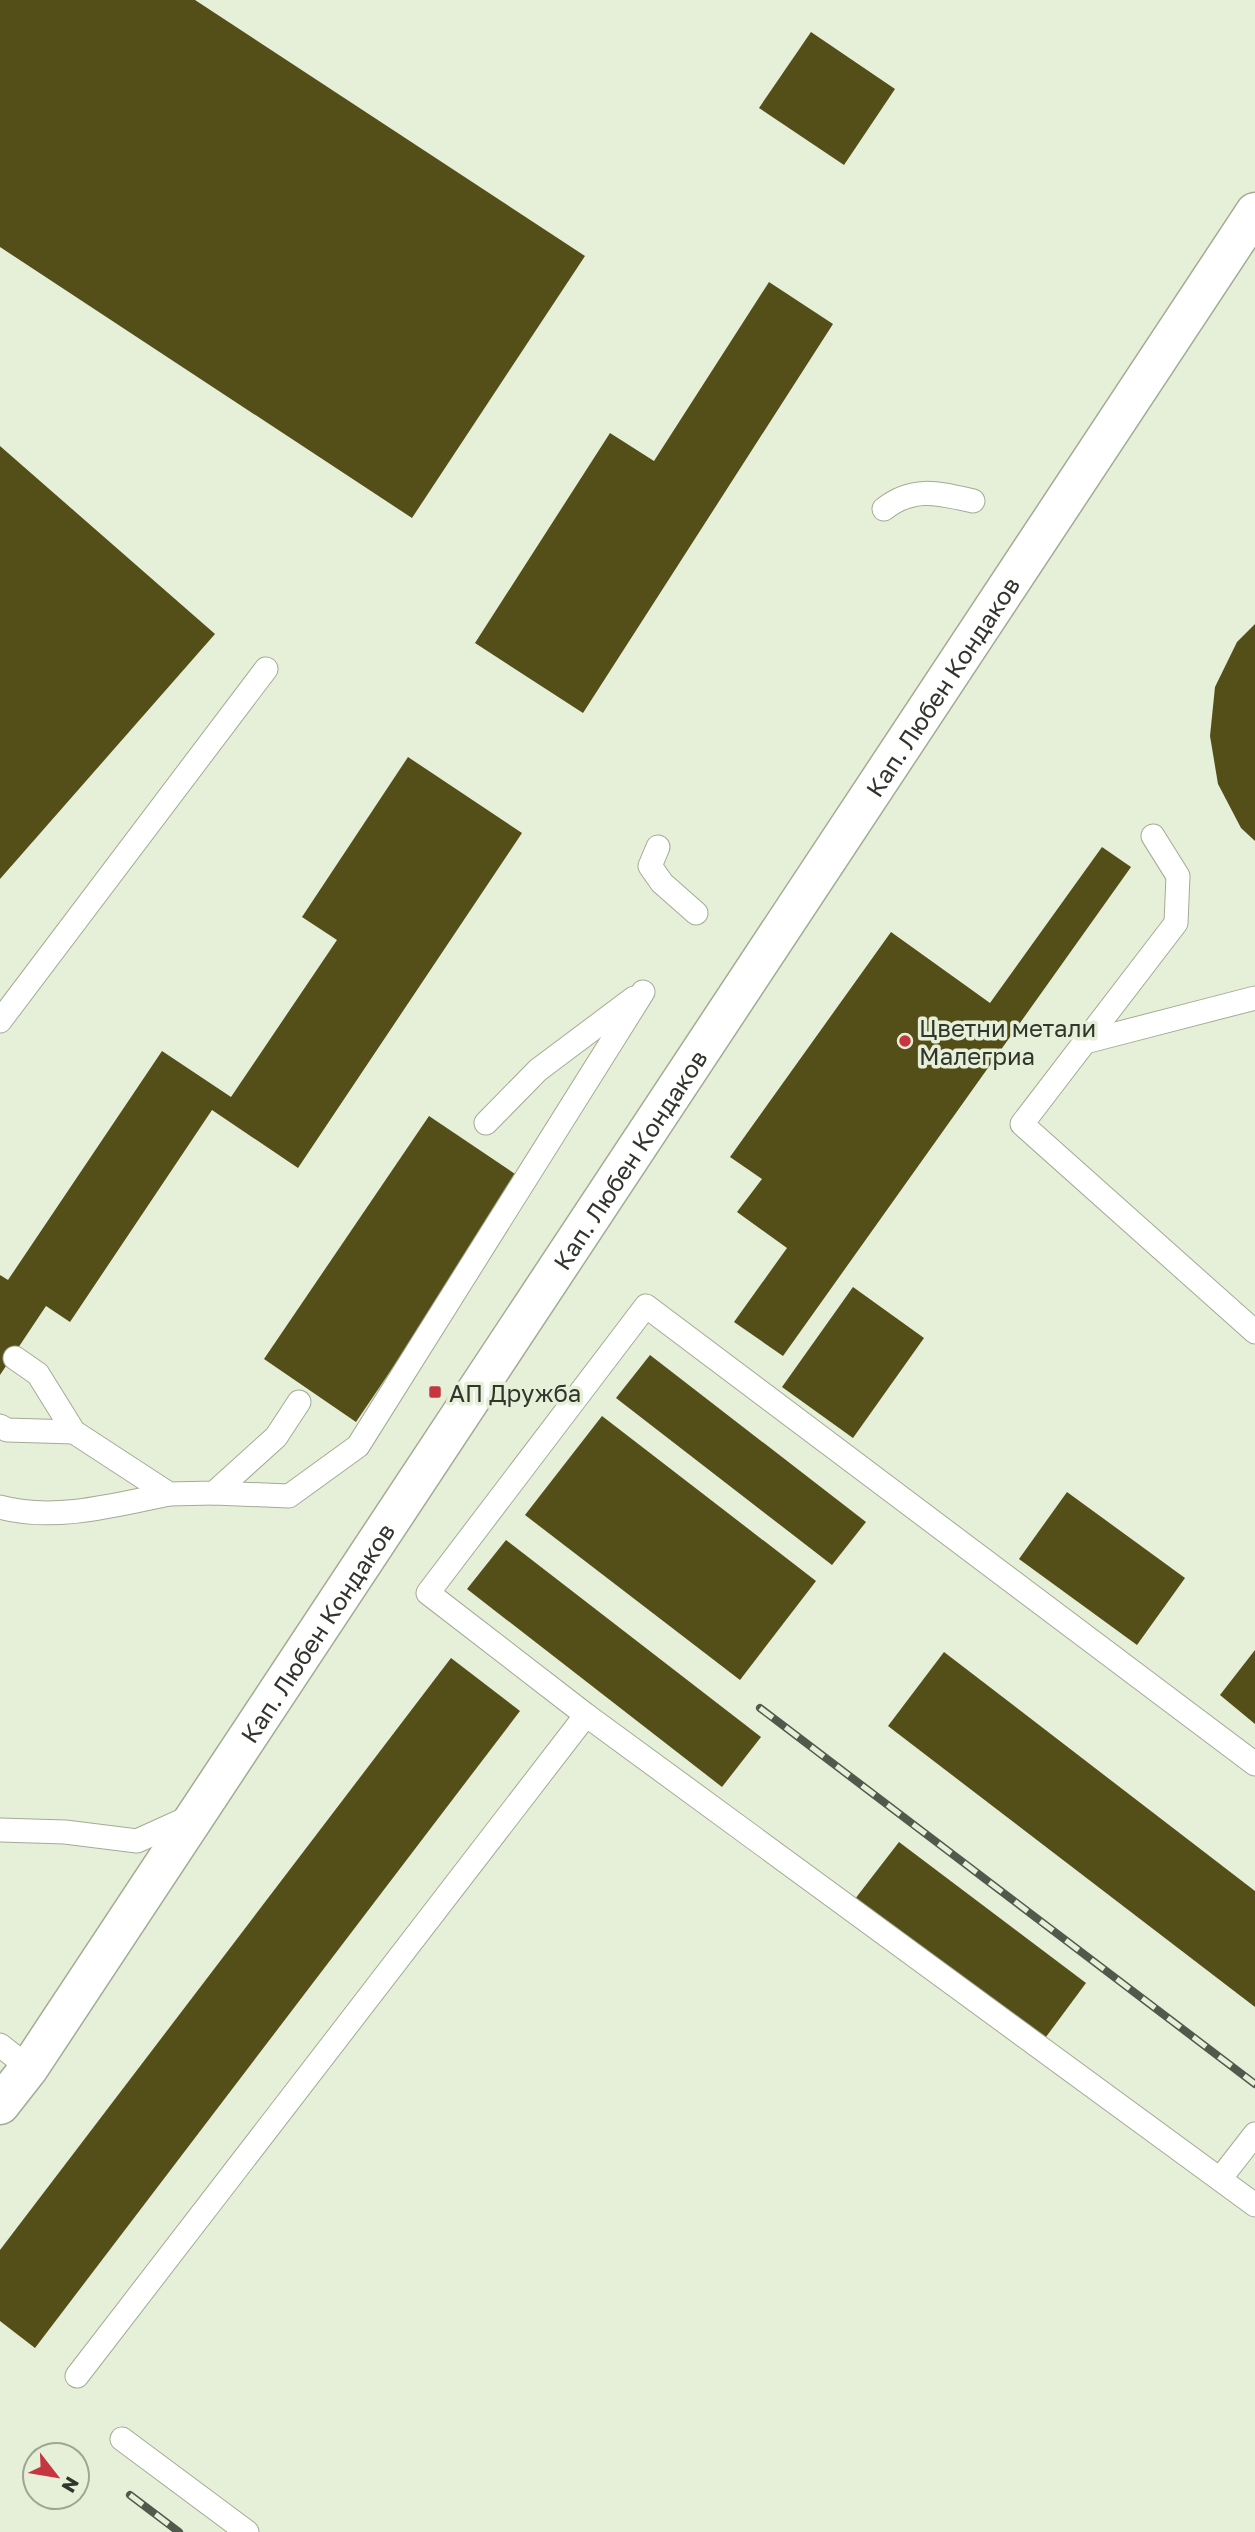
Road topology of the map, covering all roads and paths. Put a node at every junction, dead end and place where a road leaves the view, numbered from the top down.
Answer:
1 (1255, 212) edge
2 (973, 500) dead end
3 (884, 509) dead end
4 (266, 669) dead end
5 (1153, 836) dead end
6 (658, 847) dead end
7 (696, 913) dead end
8 (1255, 998) edge
9 (0, 1021) edge
10 (1085, 1042) junction
11 (486, 1123) dead end
12 (1255, 1332) edge
13 (15, 1358) dead end
14 (299, 1402) dead end
15 (0, 1426) edge
16 (74, 1432) junction
17 (214, 1493) junction
18 (169, 1494) junction
19 (0, 1507) edge
20 (586, 1715) junction
21 (1255, 1764) edge
22 (196, 1814) junction
23 (0, 1830) edge
24 (14, 2056) edge
25 (0, 2105) edge
26 (1255, 2134) edge
27 (1220, 2179) junction
28 (1255, 2205) edge
29 (77, 2376) dead end
30 (122, 2439) dead end
31 (247, 2532) edge

1 - 22 street, Кап. Любен Кондаков
2 - 3 lane
4 - 9 lane
5 - 10 lane
6 - 7 lane
8 - 10 lane
10 - 12 lane
11 - 17 lane
13 - 16 lane
14 - 17 lane
15 - 16 lane
16 - 18 lane
17 - 18 lane
18 - 19 lane
20 - 21 lane
20 - 27 lane
20 - 29 lane
22 - 23 lane
22 - 24 street, Кап. Любен Кондаков
24 - 25 street, Кап. Любен Кондаков
26 - 27 lane
27 - 28 lane
30 - 31 lane

